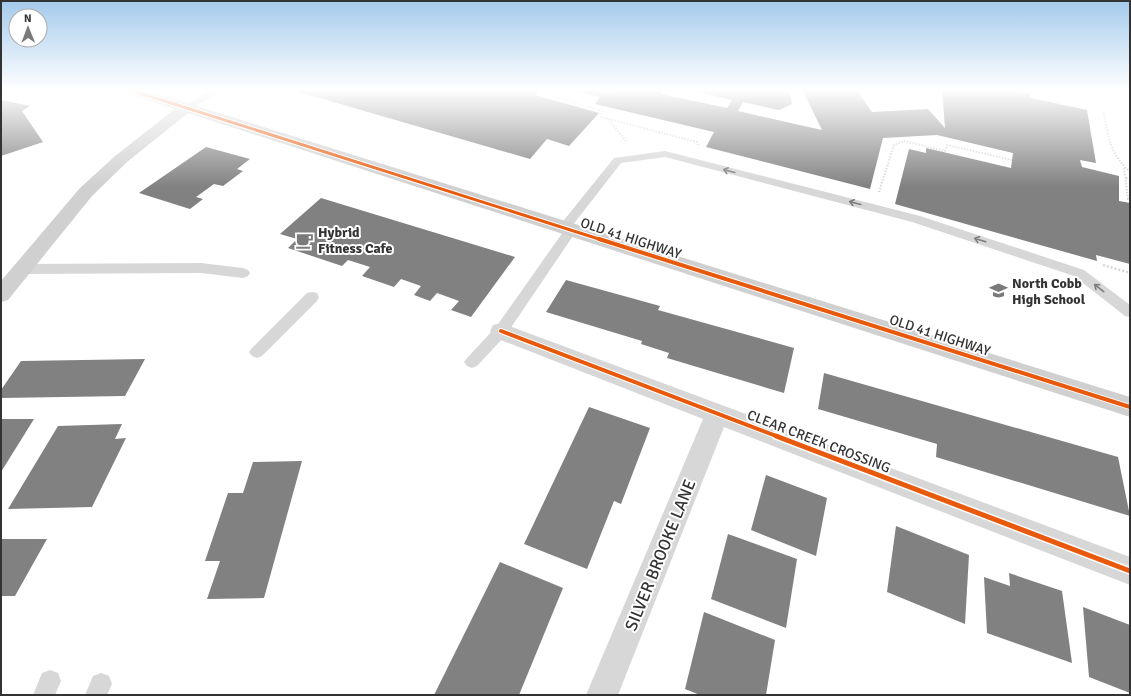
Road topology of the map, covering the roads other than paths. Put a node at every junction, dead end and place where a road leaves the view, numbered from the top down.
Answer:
1 (167, 121) edge
2 (228, 121) edge
3 (567, 229) junction
4 (21, 269) junction
5 (243, 273) dead end
6 (1, 294) edge
7 (312, 297) dead end
8 (1130, 312) edge
9 (501, 331) junction
10 (257, 352) dead end
11 (472, 362) dead end
12 (1130, 407) edge
13 (717, 414) junction
14 (1130, 571) edge
15 (602, 695) edge

1 - 4 main road
2 - 3 main road, OLD 41 HIGHWAY
8 -> 3 lane
3 - 9 lane
3 - 12 main road, OLD 41 HIGHWAY
4 - 5 lane
4 - 6 main road
7 - 10 lane
9 - 11 lane
9 - 13 street, CLEAR CREEK CROSSING
13 - 14 street, CLEAR CREEK CROSSING
13 - 15 street, SILVER BROOKE LANE

